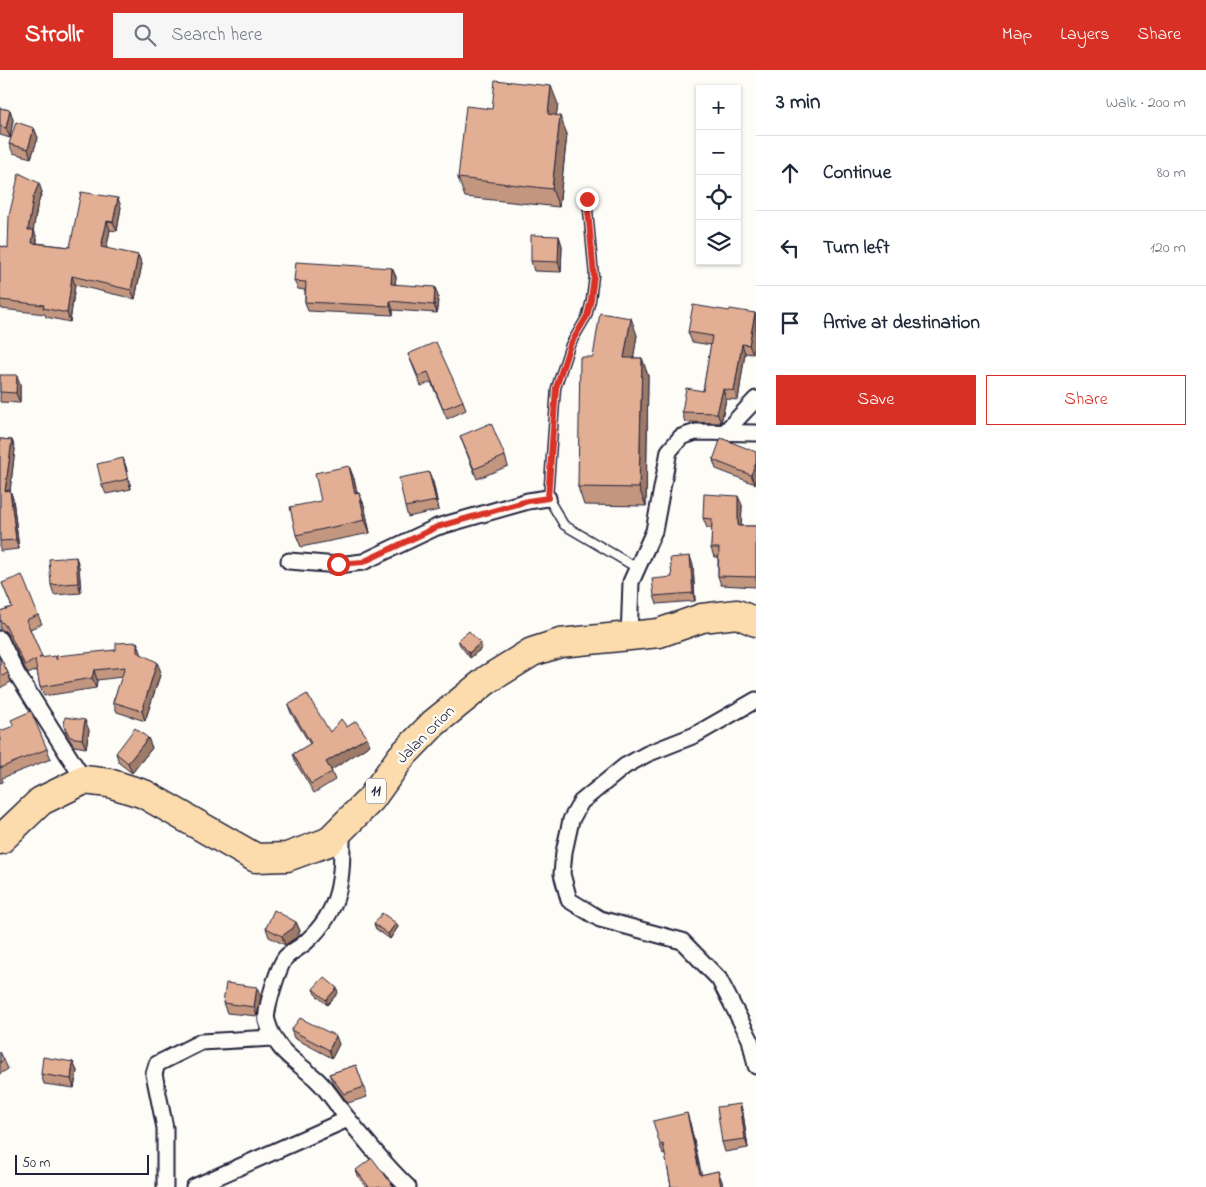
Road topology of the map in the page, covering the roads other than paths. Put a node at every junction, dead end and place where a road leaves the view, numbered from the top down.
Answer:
1 (587, 199) dead end
2 (756, 399) edge
3 (724, 433) junction
4 (756, 433) edge
5 (548, 498) junction
6 (289, 561) dead end
7 (637, 568) junction
8 (756, 622) edge
9 (629, 638) junction
10 (0, 639) edge
11 (756, 700) edge
12 (84, 780) junction
13 (342, 830) junction
14 (0, 840) edge
15 (273, 1038) junction
16 (756, 1066) edge
17 (348, 1119) junction
18 (165, 1187) edge
19 (194, 1187) edge
20 (408, 1187) edge

1 - 5 lane
2 - 3 street
3 - 4 street
3 - 7 street
5 - 6 street
5 - 7 lane
7 - 9 street
8 - 9 highway, Jalan Orion / 11
9 - 13 highway, Jalan Orion / 11
10 - 12 street
11 - 16 street
12 - 13 highway, Jalan Orion / 11
12 - 14 highway
13 - 15 street
15 - 17 street
15 - 18 street
17 - 19 street
17 - 20 street

